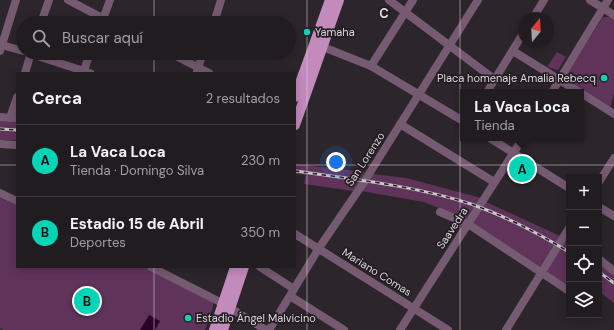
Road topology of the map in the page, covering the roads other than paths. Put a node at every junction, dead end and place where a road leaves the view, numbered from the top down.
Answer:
1 (16, 0) edge
2 (49, 0) edge
3 (68, 0) edge
4 (110, 0) edge
5 (221, 0) edge
6 (330, 0) edge
7 (339, 0) edge
8 (389, 0) edge
9 (413, 0) edge
10 (478, 0) edge
11 (544, 0) edge
12 (590, 0) edge
13 (608, 0) edge
14 (603, 8) junction
15 (405, 12) junction
16 (537, 12) edge
17 (614, 15) edge
18 (43, 16) edge
19 (95, 16) edge
20 (105, 16) edge
21 (216, 16) edge
22 (518, 42) edge
23 (323, 46) junction
24 (450, 46) junction
25 (1, 48) edge
26 (16, 51) edge
27 (512, 51) junction
28 (27, 60) edge
29 (49, 60) edge
30 (88, 60) edge
31 (182, 60) edge
32 (201, 60) edge
33 (371, 66) junction
34 (198, 70) edge
35 (24, 72) edge
36 (85, 72) edge
37 (494, 79) junction
38 (560, 80) junction
39 (489, 89) edge
40 (554, 89) edge
41 (574, 89) edge
42 (296, 94) edge
43 (420, 94) junction
44 (584, 95) edge
45 (16, 104) edge
46 (614, 114) edge
47 (0, 117) edge
48 (14, 118) edge
49 (296, 119) edge
50 (460, 119) edge
51 (400, 124) junction
52 (495, 141) edge
53 (521, 141) edge
54 (0, 144) edge
55 (16, 145) edge
56 (514, 153) junction
57 (614, 158) edge
58 (602, 177) edge
59 (494, 182) junction
60 (566, 186) edge
61 (0, 193) edge
62 (16, 201) edge
63 (602, 209) edge
64 (440, 212) dead end
65 (614, 216) edge
66 (468, 224) junction
67 (296, 235) edge
68 (566, 236) edge
69 (319, 248) junction
70 (602, 261) edge
71 (153, 268) edge
72 (235, 268) edge
73 (244, 268) edge
74 (261, 268) edge
75 (614, 270) edge
76 (541, 273) junction
77 (566, 289) edge
78 (292, 292) junction
79 (226, 305) junction
80 (414, 309) junction
81 (214, 330) edge
82 (223, 330) edge
83 (268, 330) edge
84 (344, 330) edge
85 (400, 330) edge
86 (448, 330) edge
87 (506, 330) edge

1 - 25 street
2 - 18 street
3 - 19 street
4 - 20 street
5 - 21 street
6 - 42 main road
7 - 23 main road
8 - 15 street
9 - 15 street
10 - 24 street, San Lorenzo
11 - 16 street
12 - 14 street
13 - 14 street
14 - 17 street
14 - 38 street
15 - 24 street
15 - 33 street
22 - 27 street
23 - 33 street
23 - 49 main road
24 - 37 street
24 - 43 street, San Lorenzo
25 - 26 street
27 - 37 street
27 - 38 street
28 - 35 street
29 - 36 street
30 - 36 street
31 - 34 street
32 - 34 street
33 - 43 street
37 - 39 street
38 - 40 street
38 - 41 street
43 - 50 street
43 - 51 street, San Lorenzo
44 - 46 street
45 - 48 street
47 - 48 street
51 - 59 street
51 - 69 street, San Lorenzo
52 - 56 street
53 - 56 street, Saavedra
54 - 55 street
56 - 59 street, Saavedra
56 - 60 street
57 - 58 street
59 - 66 street, Saavedra
61 - 62 street
63 - 65 street
64 - 66 street
66 - 76 street
66 - 80 street, Saavedra
67 - 69 street, Mariano Comas
68 - 76 street
69 - 78 street, San Lorenzo
69 - 80 street, Mariano Comas
70 - 75 street
71 - 79 street
72 - 79 main road
73 - 79 main road
74 - 78 street
76 - 77 street
76 - 87 street
78 - 83 street, San Lorenzo
78 - 84 street
79 - 81 main road
79 - 82 main road
79 - 83 street
80 - 85 street, Saavedra
80 - 86 street, Mariano Comas

